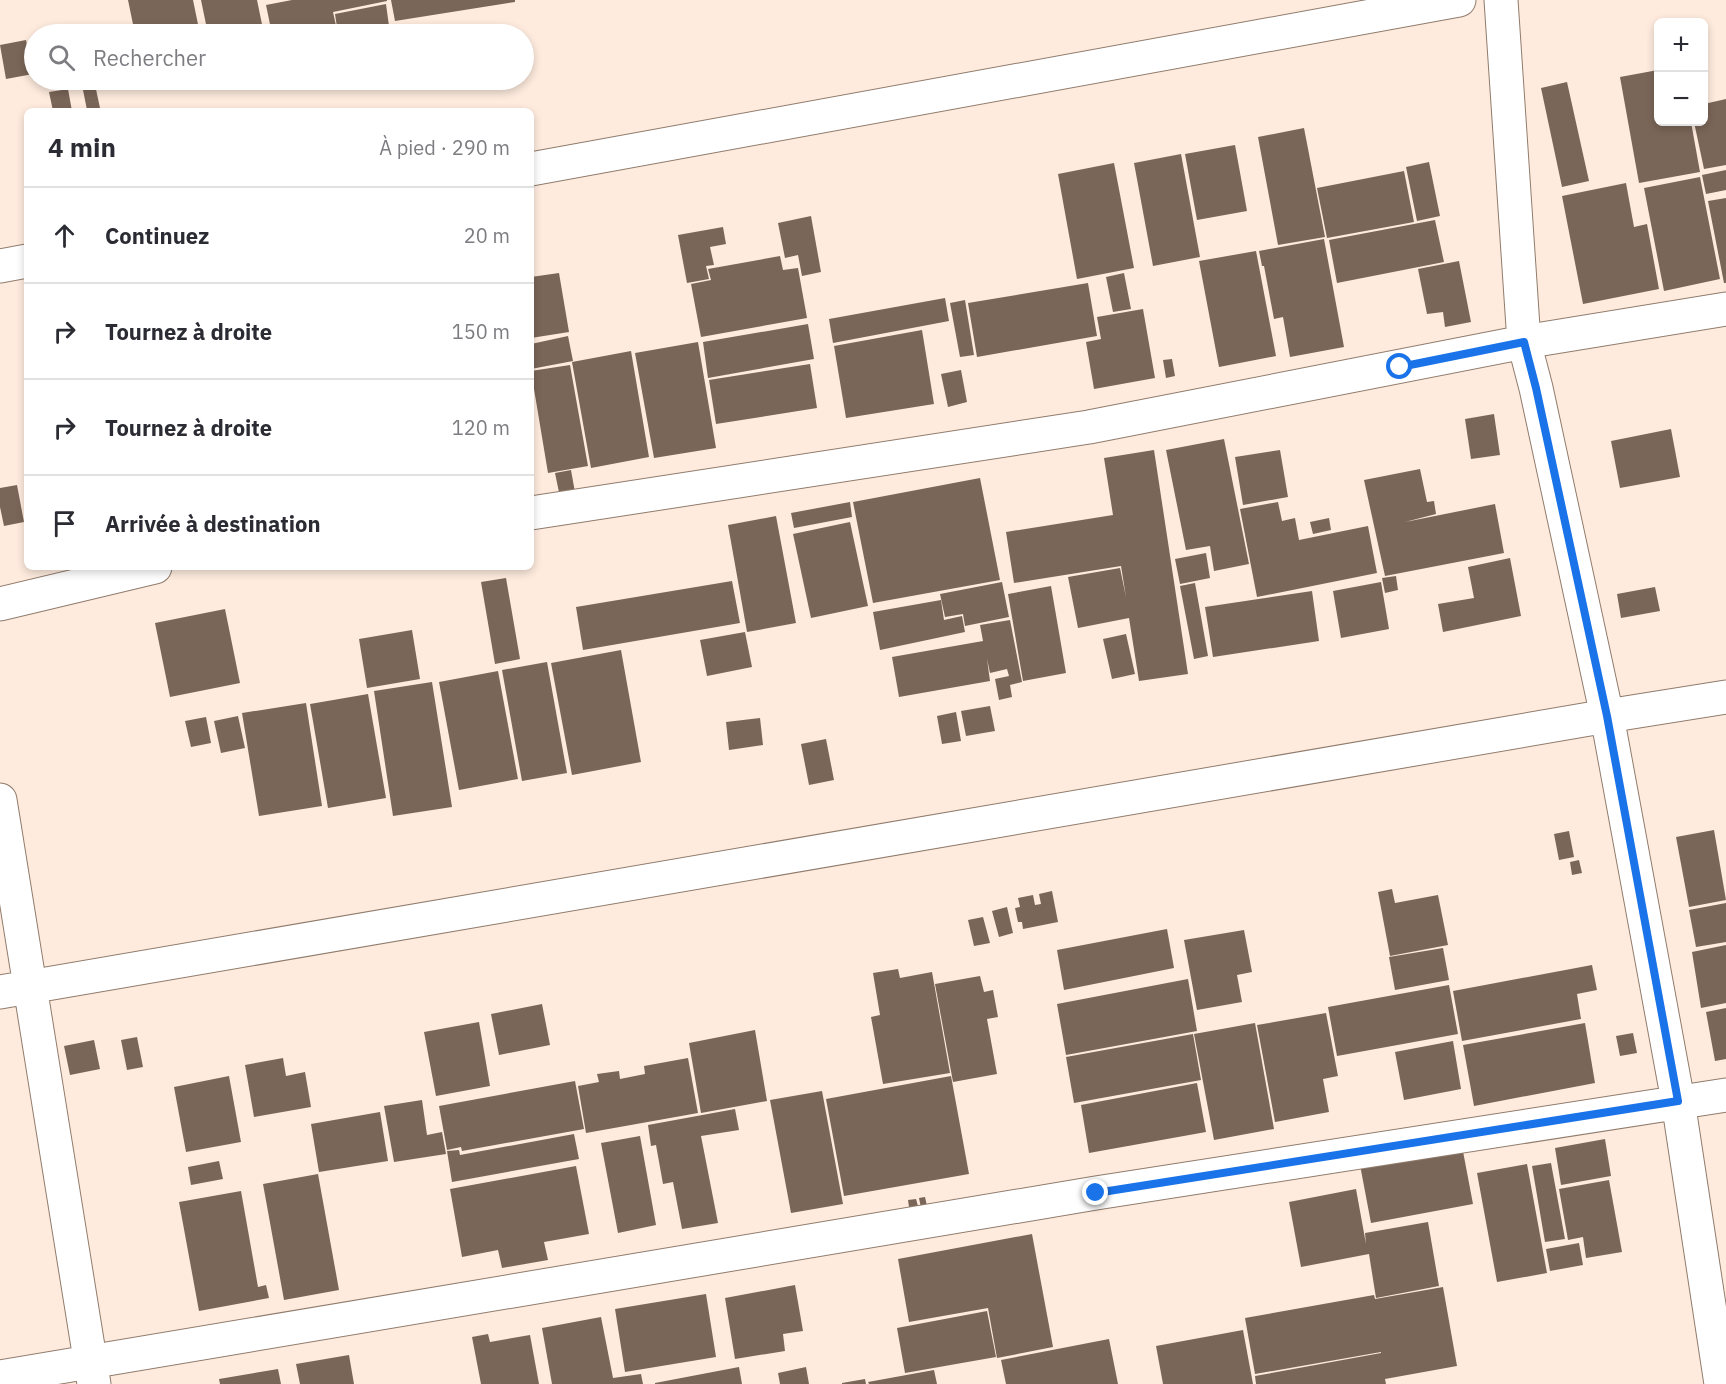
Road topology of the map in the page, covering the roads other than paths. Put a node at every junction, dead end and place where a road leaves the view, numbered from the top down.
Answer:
1 (1459, 0) edge
2 (1501, 0) edge
3 (534, 168) edge
4 (24, 262) edge
5 (0, 266) edge
6 (1726, 309) edge
7 (1524, 342) junction
8 (534, 513) edge
9 (142, 570) edge
10 (0, 604) edge
11 (1726, 697) edge
12 (1607, 716) junction
13 (0, 800) edge
14 (32, 987) junction
15 (0, 992) edge
16 (1726, 1095) edge
17 (1678, 1101) junction
18 (92, 1373) edge
19 (0, 1377) edge
20 (1720, 1384) edge

1 - 3 street
2 - 7 street
4 - 5 street
6 - 7 street
7 - 8 street
7 - 12 street
9 - 10 street
11 - 12 street
12 - 14 street
12 - 17 street
13 - 14 street
14 - 15 street
14 - 18 street
16 - 17 street
17 - 18 street
17 - 20 street
18 - 19 street

